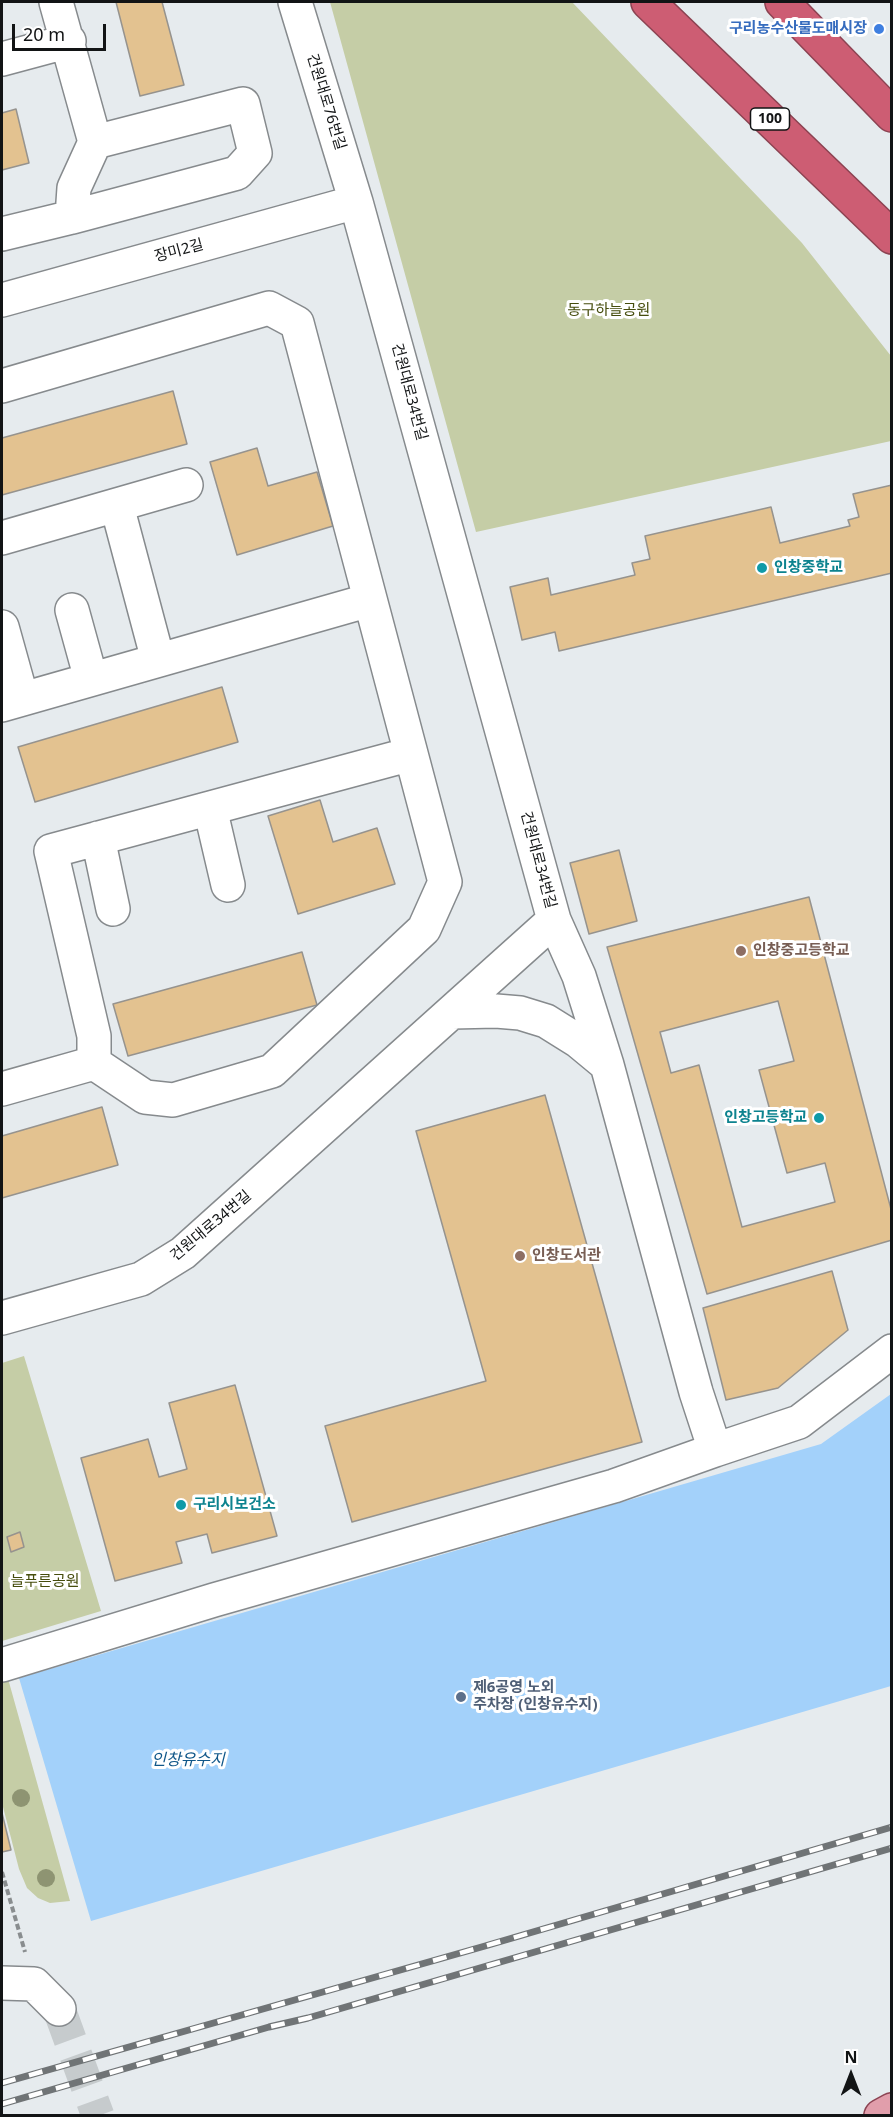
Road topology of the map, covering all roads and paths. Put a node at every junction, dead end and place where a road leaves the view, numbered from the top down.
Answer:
1 (56, 2) edge
2 (295, 2) edge
3 (648, 2) edge
4 (782, 2) edge
5 (69, 41) junction
6 (2, 59) edge
7 (891, 115) edge
8 (95, 142) junction
9 (356, 202) junction
10 (72, 217) junction
11 (2, 234) edge
12 (891, 237) edge
13 (2, 300) edge
14 (2, 386) edge
15 (186, 485) dead end
16 (117, 506) junction
17 (2, 538) edge
18 (370, 600) junction
19 (72, 610) dead end
20 (2, 627) edge
21 (158, 660) junction
22 (91, 679) junction
23 (12, 702) edge
24 (411, 754) junction
25 (210, 808) junction
26 (98, 838) junction
27 (228, 885) dead end
28 (113, 909) dead end
29 (554, 920) junction
30 (453, 1012) junction
31 (94, 1063) junction
32 (607, 1065) junction
33 (2, 1089) edge
34 (2, 1318) edge
35 (891, 1351) edge
36 (715, 1450) junction
37 (2, 1665) edge
38 (2, 1872) edge
39 (8, 1893) junction
40 (2, 1895) edge
41 (2, 1983) edge
42 (34, 1984) junction
43 (59, 2009) tunnel mouth
44 (891, 2110) edge
45 (881, 2115) edge

1 - 5 street
2 - 9 street, 건원대로76번길
3 - 12 highway, 100
4 - 7 highway
5 - 6 street
5 - 8 street
8 - 10 street
8 - 10 street
9 - 13 street, 장미2길
9 - 29 street, 건원대로34번길
10 - 11 street
14 - 18 street
15 - 16 street
16 - 17 street
16 - 21 street
18 - 21 street
18 - 24 street
19 - 22 street
20 - 23 street
21 - 22 street
22 - 23 street
24 - 25 street
24 - 31 street
25 - 26 street
25 - 27 street
26 - 28 street
26 - 31 street
29 - 30 street, 건원대로34번길
29 - 32 street
30 - 32 street
30 - 34 street, 건원대로34번길
31 - 33 street
32 - 36 street
35 - 36 street
36 - 37 street
38 - 39 path
39 - 40 path
39 - 42 path
41 - 42 street
42 - 43 street
44 - 45 main road

